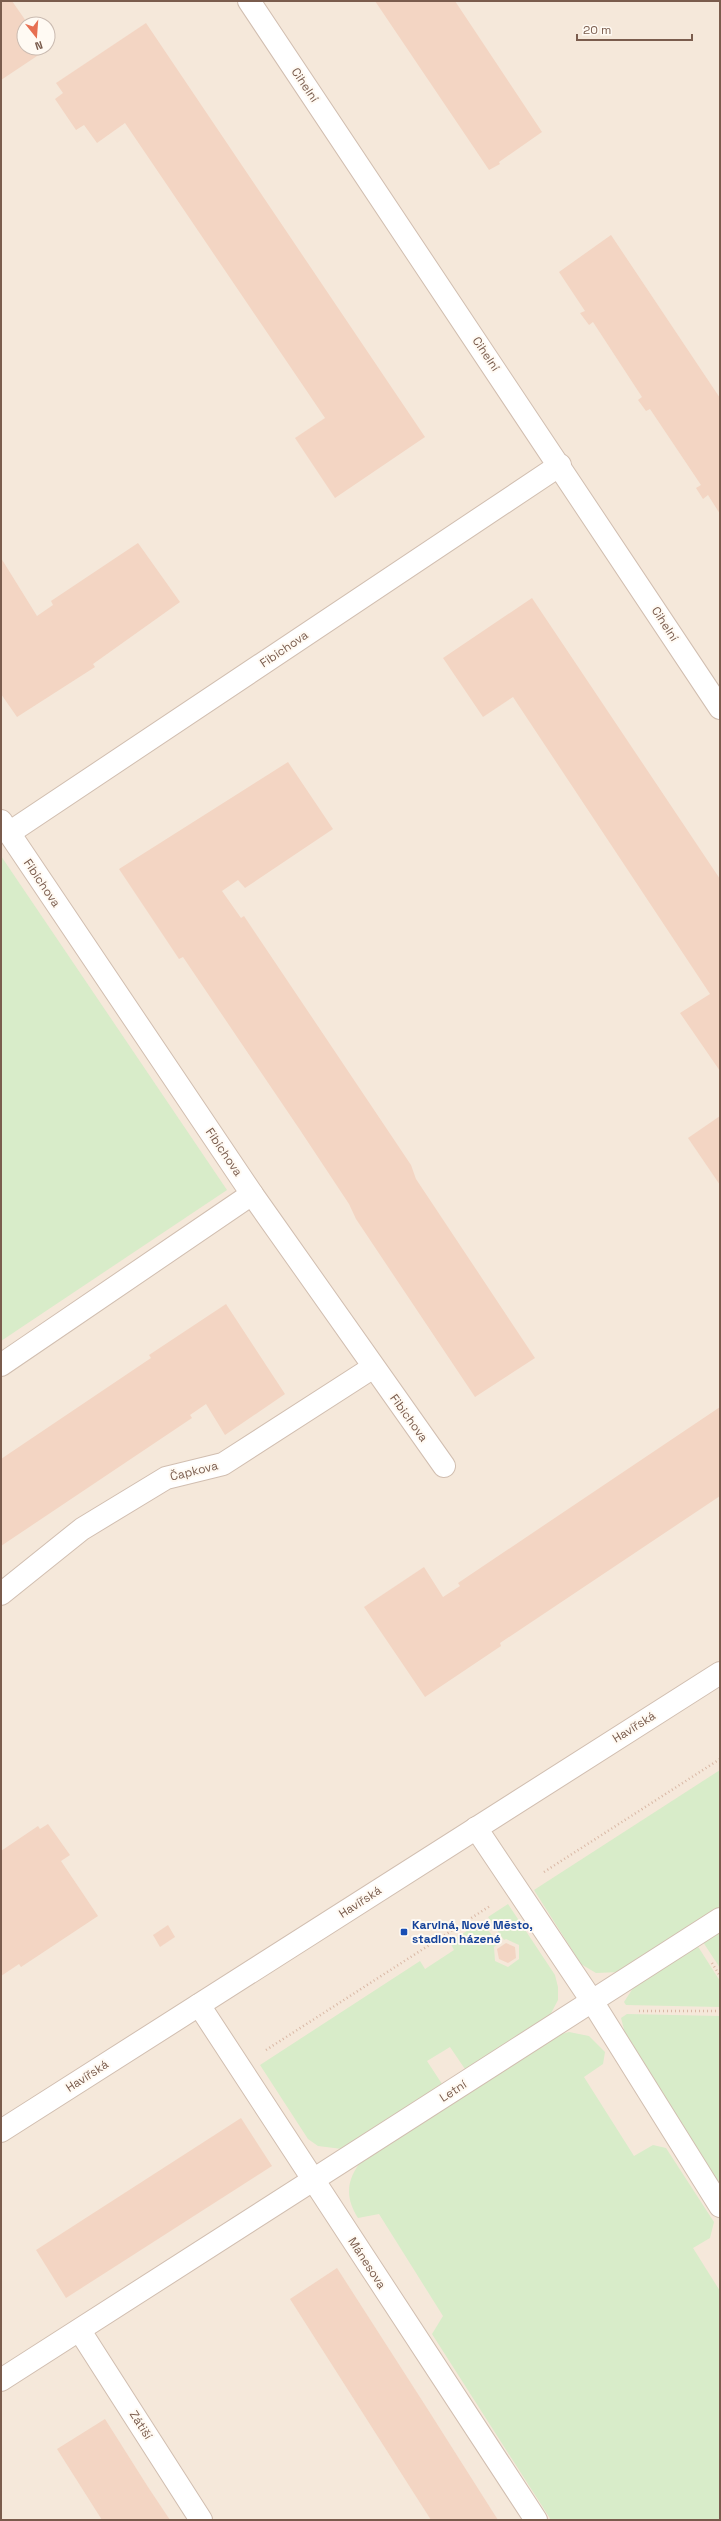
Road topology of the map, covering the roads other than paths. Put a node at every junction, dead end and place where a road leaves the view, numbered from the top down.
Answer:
1 (249, 1) edge
2 (560, 465) junction
3 (720, 708) edge
4 (5, 827) edge
5 (252, 1194) junction
6 (1, 1365) edge
7 (372, 1368) junction
8 (444, 1466) dead end
9 (1, 1594) edge
10 (720, 1672) edge
11 (476, 1828) junction
12 (720, 1919) edge
13 (592, 2001) junction
14 (199, 2005) junction
15 (1, 2131) edge
16 (314, 2180) junction
17 (720, 2206) edge
18 (80, 2331) junction
19 (1, 2380) edge
20 (201, 2520) edge
21 (536, 2520) edge

1 - 2 street, Cihelní
2 - 3 street, Cihelní
2 - 4 street, Fibichova
4 - 5 street, Fibichova
5 - 6 street
5 - 7 street, Fibichova
7 - 8 street, Fibichova
7 - 9 street, Čapkova
10 - 11 street, Havířská
11 - 13 street
11 - 14 street, Havířská
12 - 13 street, Letní
13 - 16 street, Letní
13 - 17 street
14 - 15 street, Havířská
14 - 16 street, Mánesova
16 - 18 street, Letní
16 - 21 street, Mánesova
18 - 19 street, Letní
18 - 20 street, Zátiší

